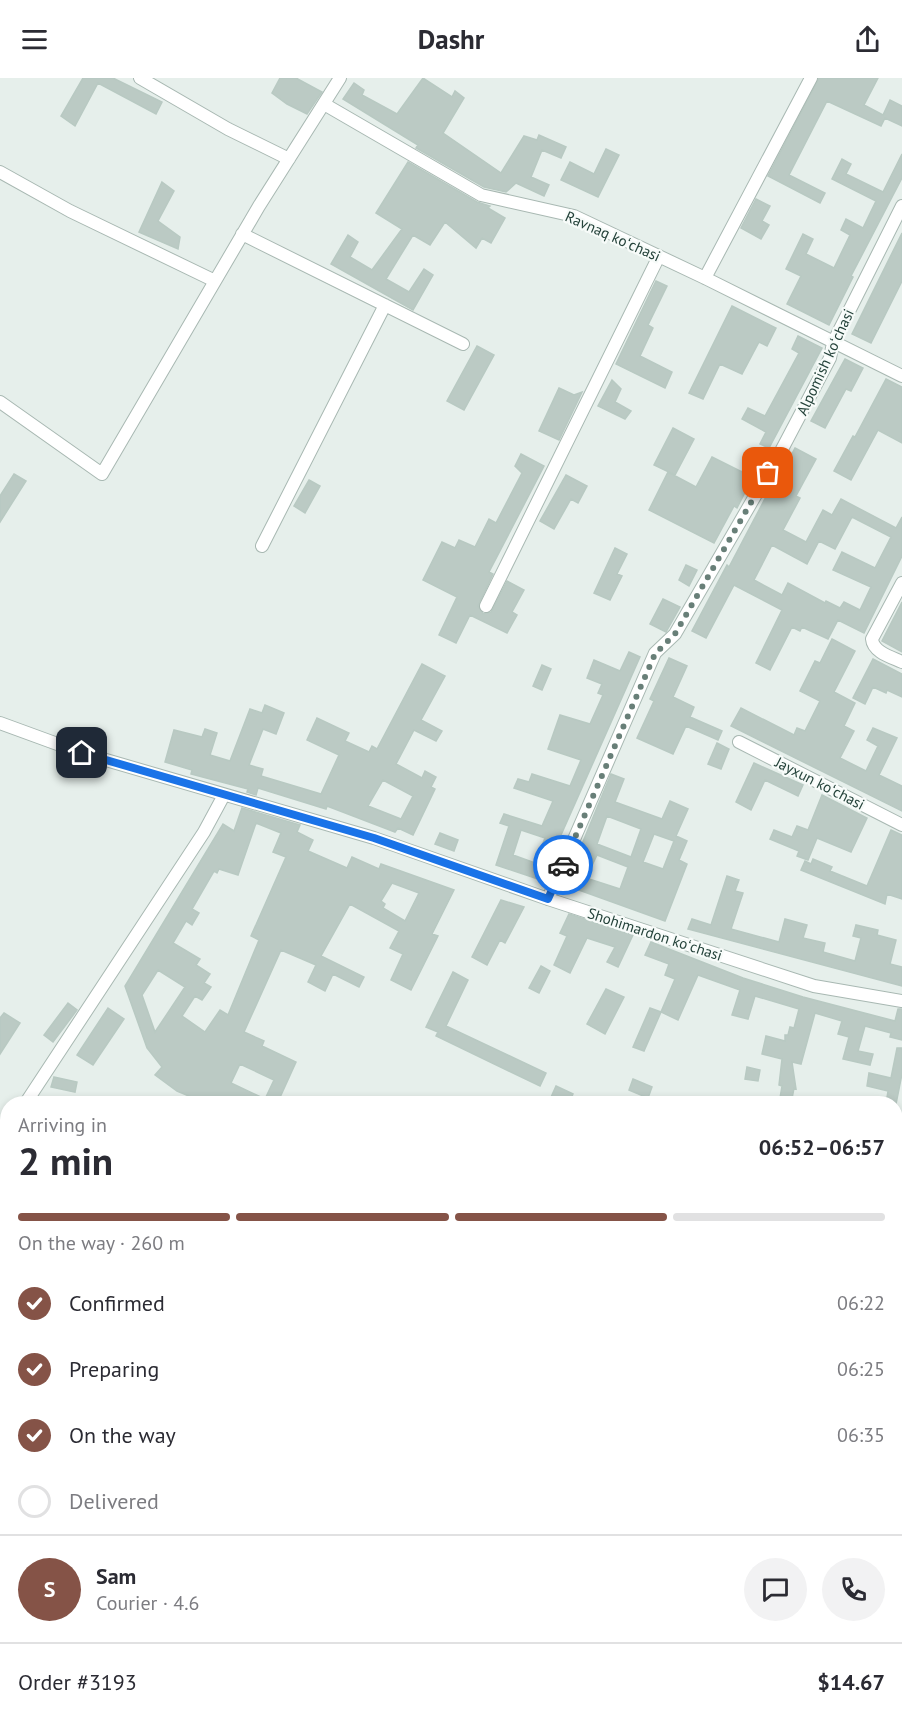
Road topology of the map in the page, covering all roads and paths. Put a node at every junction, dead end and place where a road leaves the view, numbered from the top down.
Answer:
1 (140, 78) edge
2 (340, 78) edge
3 (810, 78) edge
4 (324, 104) junction
5 (289, 159) junction
6 (0, 172) edge
7 (902, 206) edge
8 (242, 234) junction
9 (659, 256) junction
10 (705, 278) junction
11 (214, 281) junction
12 (386, 305) junction
13 (833, 343) junction
14 (463, 344) dead end
15 (902, 376) edge
16 (0, 402) edge
17 (262, 546) dead end
18 (902, 583) edge
19 (486, 606) dead end
20 (902, 662) edge
21 (0, 723) edge
22 (739, 742) dead end
23 (224, 795) junction
24 (902, 825) edge
25 (548, 899) junction
26 (902, 1002) edge
27 (29, 1096) edge

1 - 5 street
2 - 4 street
3 - 10 street
4 - 5 street
4 - 9 street, Ravnaq koʻchasi
5 - 8 street
6 - 11 street
7 - 13 street, Alpomish koʻchasi
8 - 11 street
8 - 12 street
9 - 10 street, Ravnaq koʻchasi
9 - 19 street
10 - 13 street, Ravnaq koʻchasi
11 - 16 street
12 - 14 street
12 - 17 street
13 - 15 street, Ravnaq koʻchasi
13 - 25 street, Alpomish koʻchasi
18 - 20 street
21 - 23 street, Shohimardon koʻchasi
22 - 24 street, Jayxun koʻchasi
23 - 25 street, Shohimardon koʻchasi
23 - 27 street
25 - 26 street, Shohimardon koʻchasi

